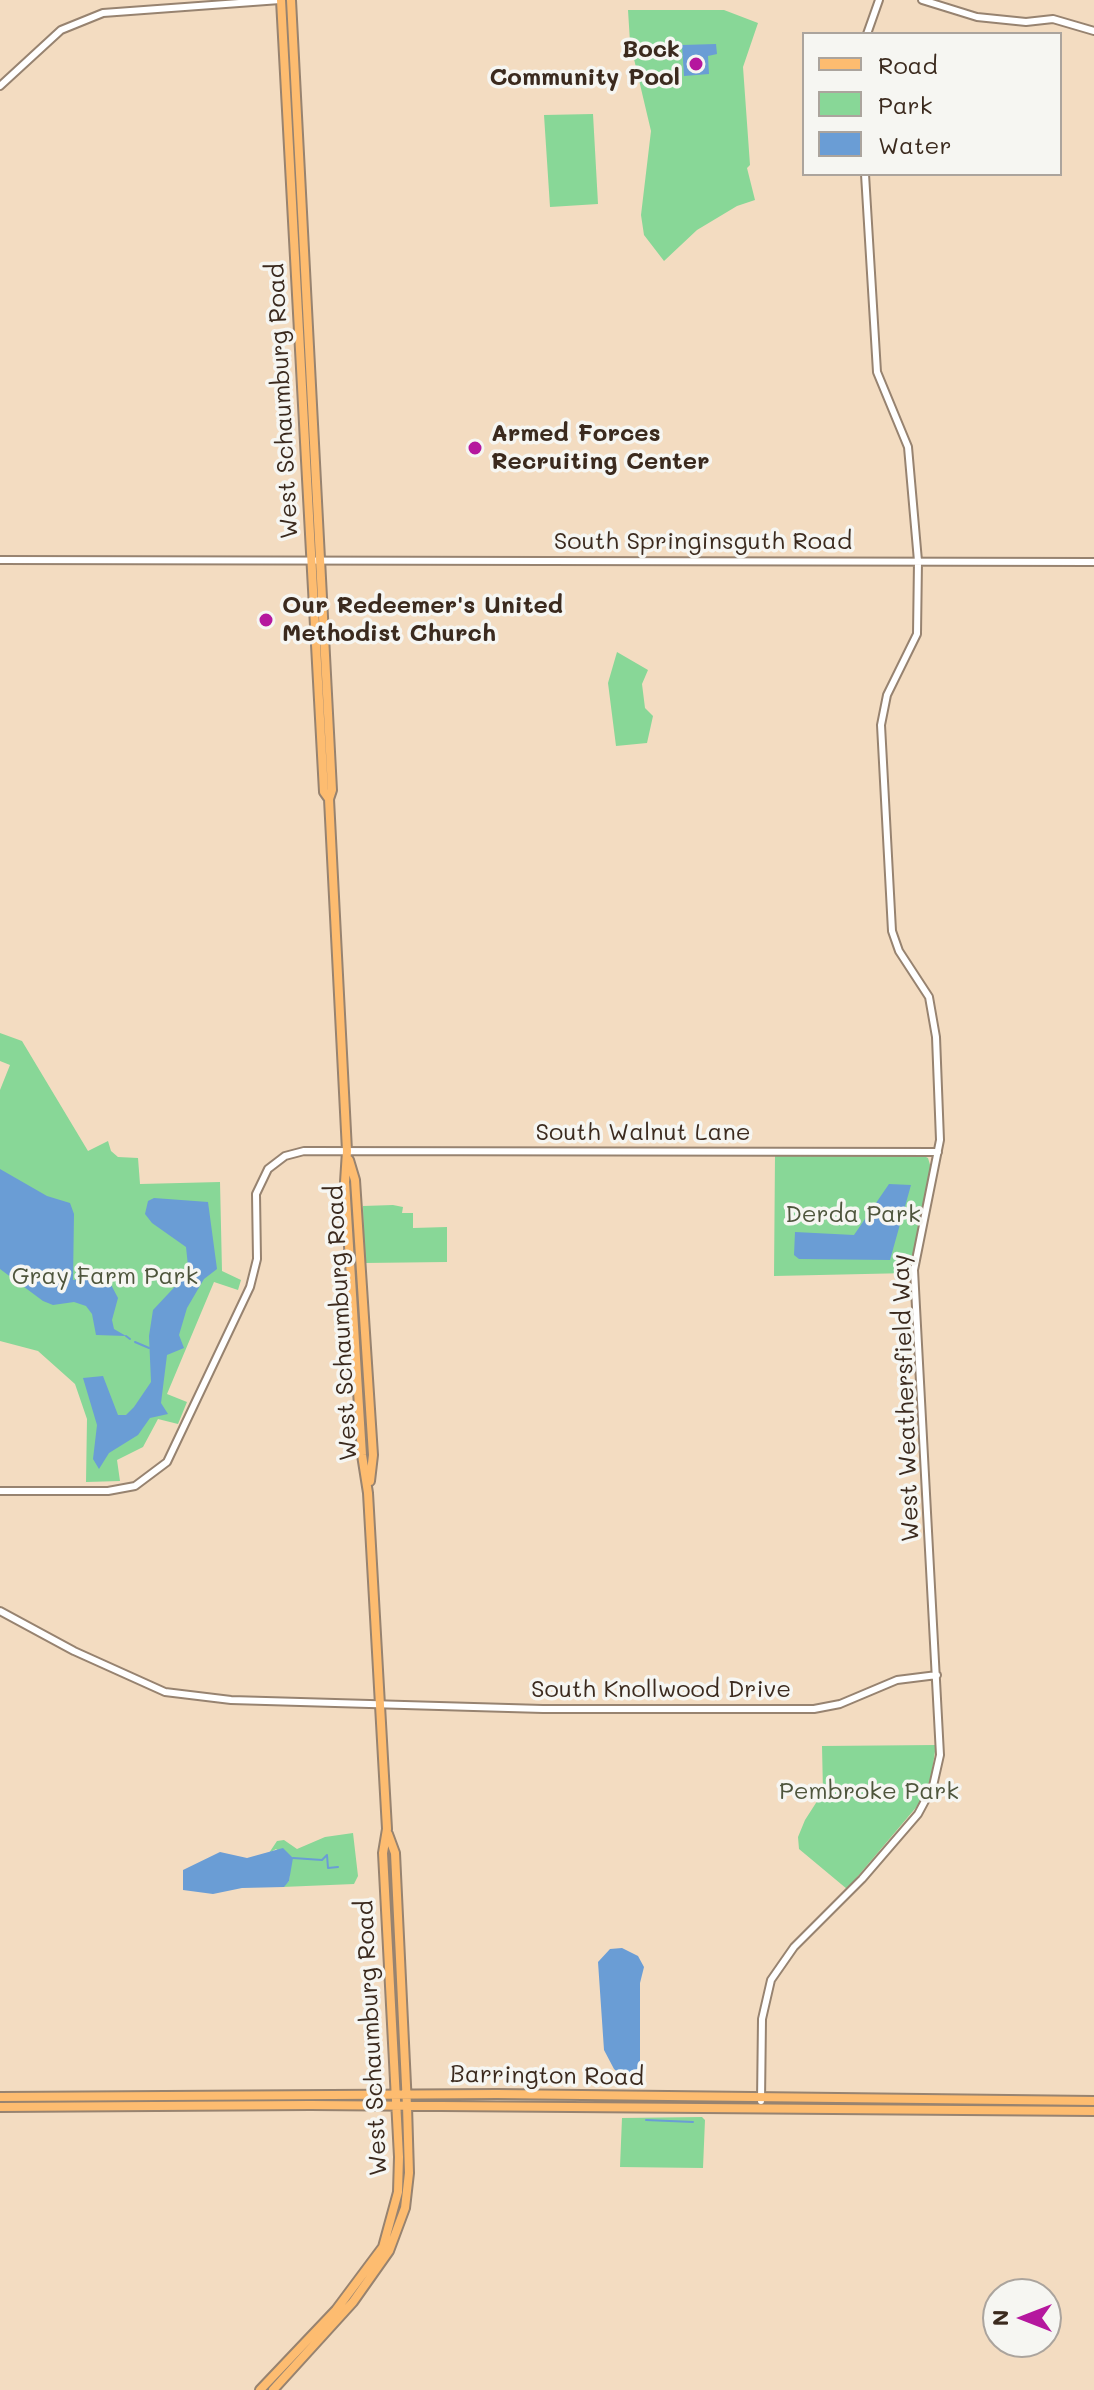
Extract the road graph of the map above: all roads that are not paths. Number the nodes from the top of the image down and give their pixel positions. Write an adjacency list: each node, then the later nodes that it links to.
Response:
1 (280, 0): 7 (street); 9 (main road, West Schaumburg Road)
2 (291, 0): 9 (main road, West Schaumburg Road)
3 (879, 0): 6 (street)
4 (922, 0): 5 (street)
5 (1094, 31)
6 (868, 32)
7 (0, 86)
8 (865, 176): 11 (street, West Weathersfield Way)
9 (316, 558): 10 (street, South Springinsguth Road); 11 (street, South Springinsguth Road); 13 (main road, West Schaumburg Road)
10 (0, 560)
11 (918, 561): 12 (street, South Springinsguth Road); 14 (street, West Weathersfield Way)
12 (1094, 562)
13 (347, 1151): 14 (street, South Walnut Lane); 15 (street, South Walnut Lane); 18 (main road, West Schaumburg Road)
14 (938, 1152): 17 (street, West Weathersfield Way)
15 (0, 1491)
16 (0, 1611): 18 (street, South Knollwood Drive)
17 (937, 1675): 18 (street, South Knollwood Drive); 26 (street, West Weathersfield Way)
18 (380, 1704): 19 (main road, West Schaumburg Road)
19 (387, 1829): 20 (main road, West Schaumburg Road); 21 (main road, West Schaumburg Road)
20 (388, 1968): 21 (main road); 22 (main road, West Schaumburg Road)
21 (400, 1970): 23 (main road, West Schaumburg Road)
22 (396, 2094): 23 (main road, Barrington Road); 24 (main road, Barrington Road); 27 (main road, West Schaumburg Road)
23 (406, 2094): 26 (main road, Barrington Road); 28 (main road, West Schaumburg Road)
24 (0, 2097)
25 (1094, 2101): 26 (main road, Barrington Road)
26 (761, 2104): 28 (main road, Barrington Road); 30 (main road, Barrington Road)
27 (396, 2106): 28 (main road, Barrington Road); 29 (main road, Barrington Road); 31 (main road, West Schaumburg Road)
28 (407, 2106): 32 (main road, West Schaumburg Road)
29 (0, 2107)
30 (1094, 2111)
31 (260, 2390)
32 (273, 2390)

